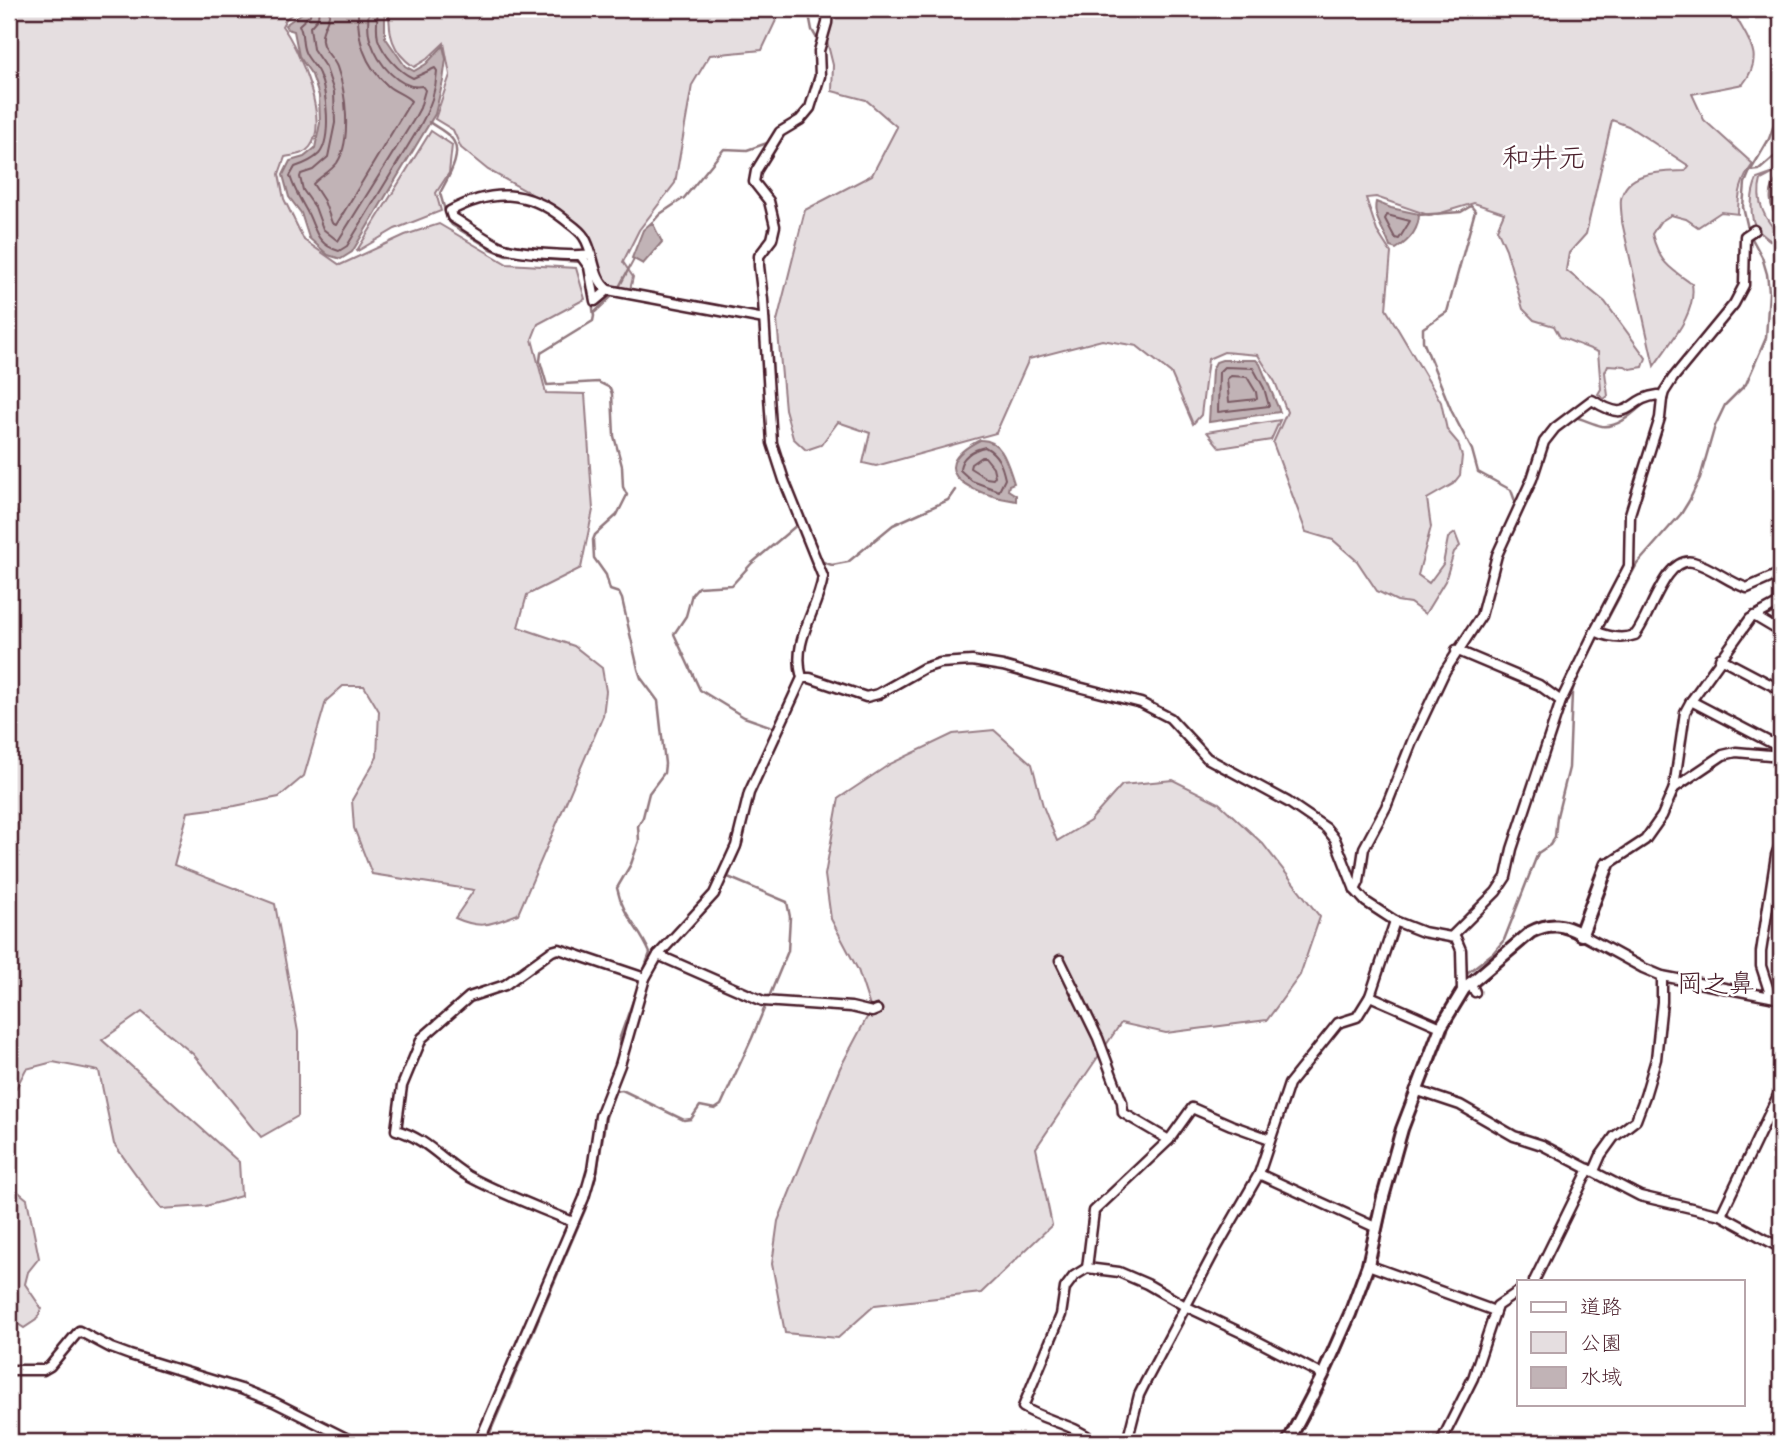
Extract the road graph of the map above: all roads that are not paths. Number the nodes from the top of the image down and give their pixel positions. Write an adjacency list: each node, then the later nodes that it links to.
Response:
1 (828, 9): 6 (street)
2 (1750, 233): 7 (street)
3 (591, 254): 4 (street); 4 (street); 5 (street)
4 (581, 256): 5 (street)
5 (608, 290): 6 (street)
6 (764, 319): 15 (street)
7 (1662, 399): 12 (street); 13 (street)
8 (1781, 573): 12 (street)
9 (1781, 602): 10 (street)
10 (1754, 616): 11 (street); 14 (street)
11 (1781, 632)
12 (1599, 633): 17 (street)
13 (1456, 650): 17 (street); 24 (street)
14 (1720, 659): 16 (street); 18 (street)
15 (802, 678): 24 (street); 28 (street)
16 (1781, 691)
17 (1560, 701): 27 (street)
18 (1691, 701): 19 (street); 21 (street)
19 (1781, 748)
20 (1781, 756): 21 (street)
21 (1674, 788): 23 (street)
22 (1781, 842): 34 (street)
23 (1607, 865): 26 (main road)
24 (1355, 890): 25 (street)
25 (1395, 921): 27 (street); 33 (street)
26 (1581, 934): 30 (street); 32 (street)
27 (1452, 935): 32 (street)
28 (658, 955): 31 (street); 36 (street)
29 (1060, 960): 41 (street)
30 (1662, 976): 34 (street); 42 (street)
31 (642, 977): 45 (street); 45 (street)
32 (1468, 988): 37 (street)
33 (1370, 996): 37 (street); 40 (street)
34 (1771, 997): 35 (street)
35 (1781, 999)
36 (877, 1010)
37 (1441, 1027): 39 (street)
38 (1781, 1089): 44 (street)
39 (1420, 1092): 42 (street); 46 (street)
40 (1270, 1139): 41 (street); 43 (street)
41 (1169, 1140): 49 (street)
42 (1591, 1170): 44 (street); 50 (street)
43 (1259, 1174): 46 (street); 52 (street)
44 (1721, 1214): 47 (street)
45 (573, 1222): 57 (street)
46 (1377, 1228): 48 (street)
47 (1781, 1248)
48 (1372, 1267): 53 (street); 55 (street)
49 (1087, 1268): 52 (street); 58 (street)
50 (1535, 1280)
51 (1517, 1292): 53 (street)
52 (1185, 1306): 55 (street); 59 (street)
53 (1495, 1311): 61 (street)
54 (9, 1370): 56 (street)
55 (1323, 1375): 60 (street)
56 (354, 1442)
57 (479, 1442)
58 (1095, 1442)
59 (1127, 1442)
60 (1287, 1442)
61 (1441, 1442)

